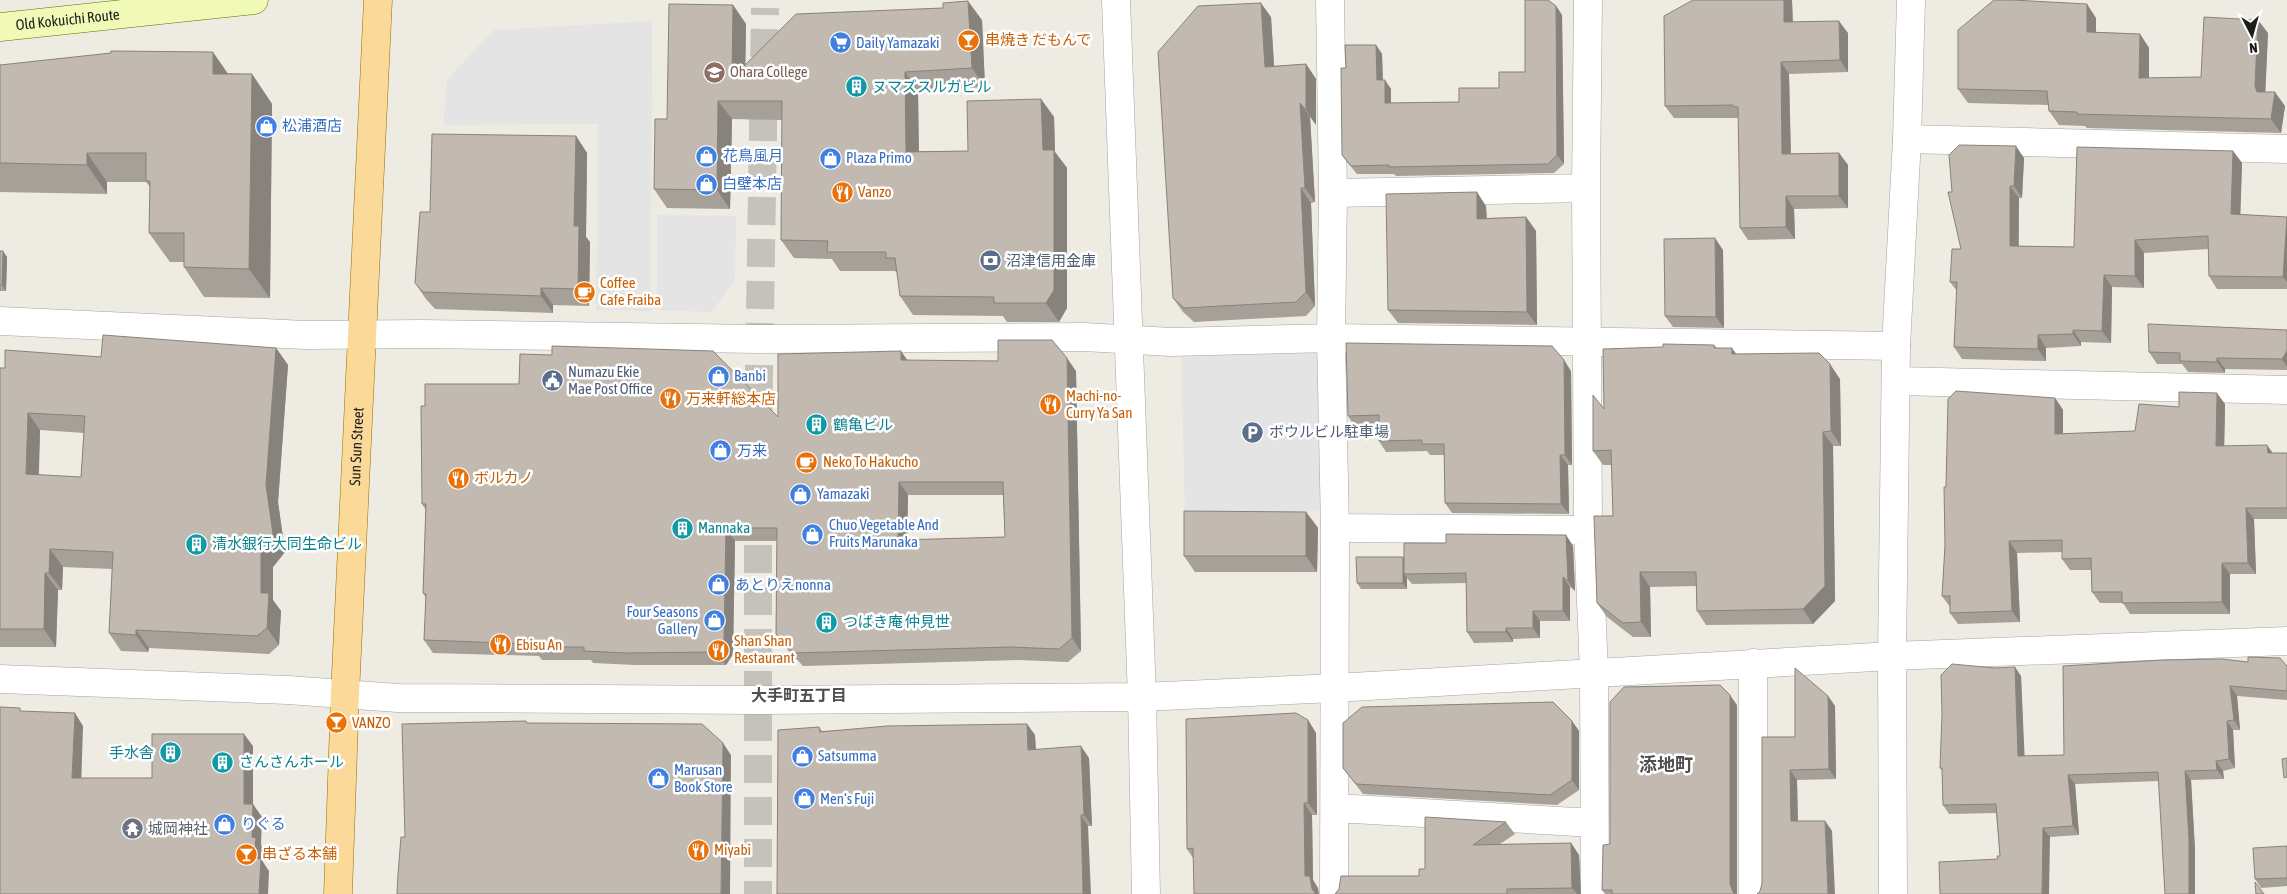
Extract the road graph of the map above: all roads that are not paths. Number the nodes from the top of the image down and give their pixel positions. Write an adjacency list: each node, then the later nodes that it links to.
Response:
1 (254, 0): 7 (main road, Old Kokuichi Route)
2 (378, 0): 13 (main road, Sun Sun Street)
3 (1116, 0): 15 (street)
4 (1330, 0): 11 (street)
5 (1588, 0): 10 (street)
6 (1911, 0): 8 (street)
7 (0, 27)
8 (1907, 138): 9 (street); 17 (street)
9 (2287, 150)
10 (1586, 188): 11 (street); 16 (street)
11 (1333, 193): 14 (street)
12 (0, 321): 13 (street)
13 (364, 334): 15 (street); 28 (main road, Sun Sun Street)
14 (1332, 338): 15 (street); 16 (street); 20 (street)
15 (1128, 340): 29 (street)
16 (1589, 343): 17 (street); 21 (street)
17 (1896, 346): 18 (street)
18 (1897, 381): 19 (street); 23 (street)
19 (2287, 390)
20 (1335, 528): 21 (street); 27 (street)
21 (1588, 530): 25 (street)
22 (2287, 641): 23 (street)
23 (1892, 656): 24 (street); 37 (street)
24 (1753, 663): 25 (street); 36 (street)
25 (1594, 672): 27 (street); 31 (street)
26 (0, 679): 28 (street)
27 (1334, 688): 29 (street); 30 (street)
28 (345, 694): 29 (street); 32 (main road, Sun Sun Street)
29 (1142, 697): 33 (street)
30 (1336, 808): 31 (street); 34 (street)
31 (1594, 823): 35 (street)
32 (338, 894)
33 (1146, 894)
34 (1334, 894)
35 (1595, 894)
36 (1753, 894)
37 (1893, 894)

